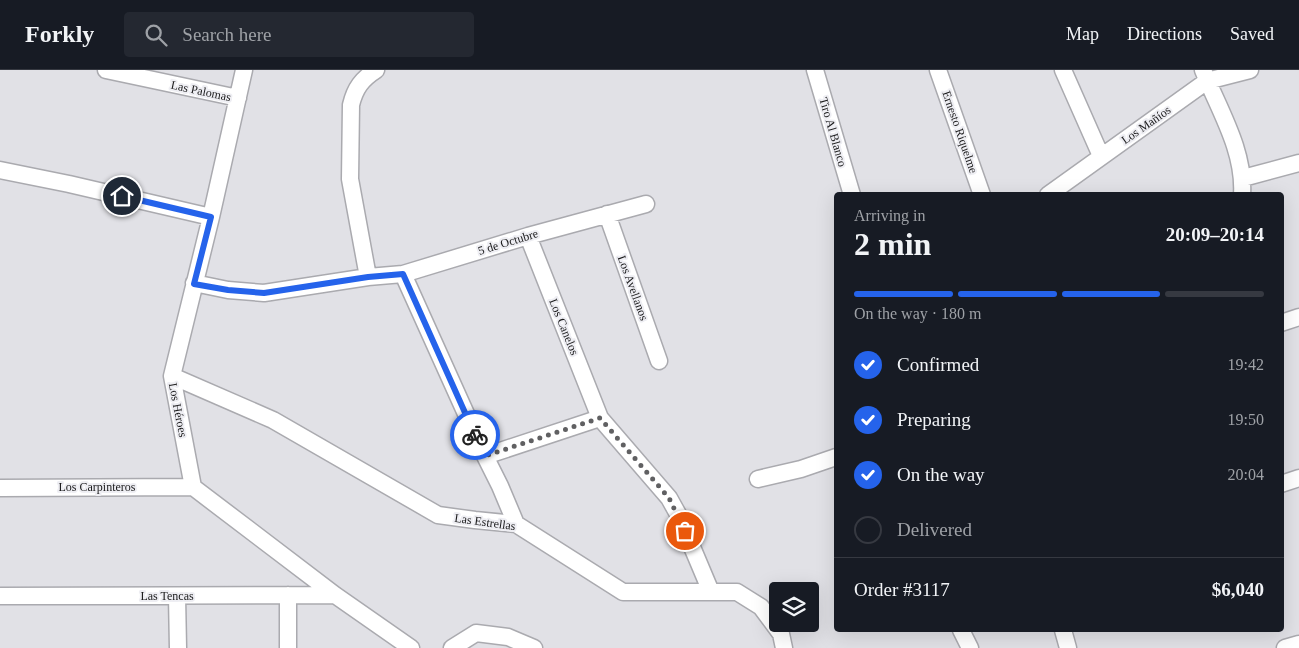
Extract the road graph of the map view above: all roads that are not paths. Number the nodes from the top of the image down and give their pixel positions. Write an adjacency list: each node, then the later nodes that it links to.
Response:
1 (106, 70): 9 (street, Las Palomas)
2 (244, 70): 9 (street, Los Héroes)
3 (815, 70): 14 (street, Tiro Al Blanco)
4 (938, 70): 15 (street, Ernesto Riquelme)
5 (1063, 70): 10 (street)
6 (1250, 70): 8 (street, Los Mañíos)
7 (365, 73): 23 (street)
8 (1205, 76): 10 (street, Los Mañíos); 13 (street)
9 (238, 98): 20 (street, Los Héroes)
10 (1101, 156): 16 (street, Los Mañíos)
11 (1299, 162): 13 (street)
12 (0, 170): 20 (street)
13 (1243, 178): 17 (street)
14 (851, 192)
15 (981, 192)
16 (1052, 192)
17 (1242, 192)
18 (646, 204): 19 (street, 5 de Octubre)
19 (607, 214): 21 (street, 5 de Octubre); 27 (street, Los Avellanos)
20 (211, 217): 24 (street, Los Héroes)
21 (528, 236): 22 (street, 5 de Octubre); 29 (street, Los Canelos)
22 (403, 274): 23 (street, 5 de Octubre); 30 (street)
23 (368, 277): 24 (street, 5 de Octubre)
24 (194, 284): 28 (street, Los Héroes)
25 (1299, 317): 26 (street)
26 (1284, 322)
27 (659, 362)
28 (172, 376): 35 (street, Los Héroes); 37 (street, Las Estrellas)
29 (600, 418): 30 (street); 38 (street, Los Canelos)
30 (485, 456): 37 (street)
31 (834, 457): 33 (street)
32 (1299, 478): 34 (street)
33 (758, 479)
34 (1284, 483)
35 (193, 487): 36 (street, Los Carpinteros); 39 (street)
36 (0, 488)
37 (516, 524): 38 (street, Las Estrellas)
38 (710, 592): 53 (street, Las Estrellas)
39 (334, 595): 42 (street, Las Tencas); 43 (street)
40 (0, 596): 41 (street, Las Tencas)
41 (177, 596): 42 (street, Las Tencas); 47 (street)
42 (288, 596): 48 (street)
43 (388, 631): 49 (street); 50 (street)
44 (961, 632): 54 (street)
45 (1064, 632): 55 (street)
46 (1299, 644): 56 (street)
47 (178, 648)
48 (288, 648)
49 (388, 648)
50 (411, 648)
51 (452, 648): 52 (street)
52 (534, 648)
53 (784, 648)
54 (970, 648)
55 (1068, 648)
56 (1285, 648)

